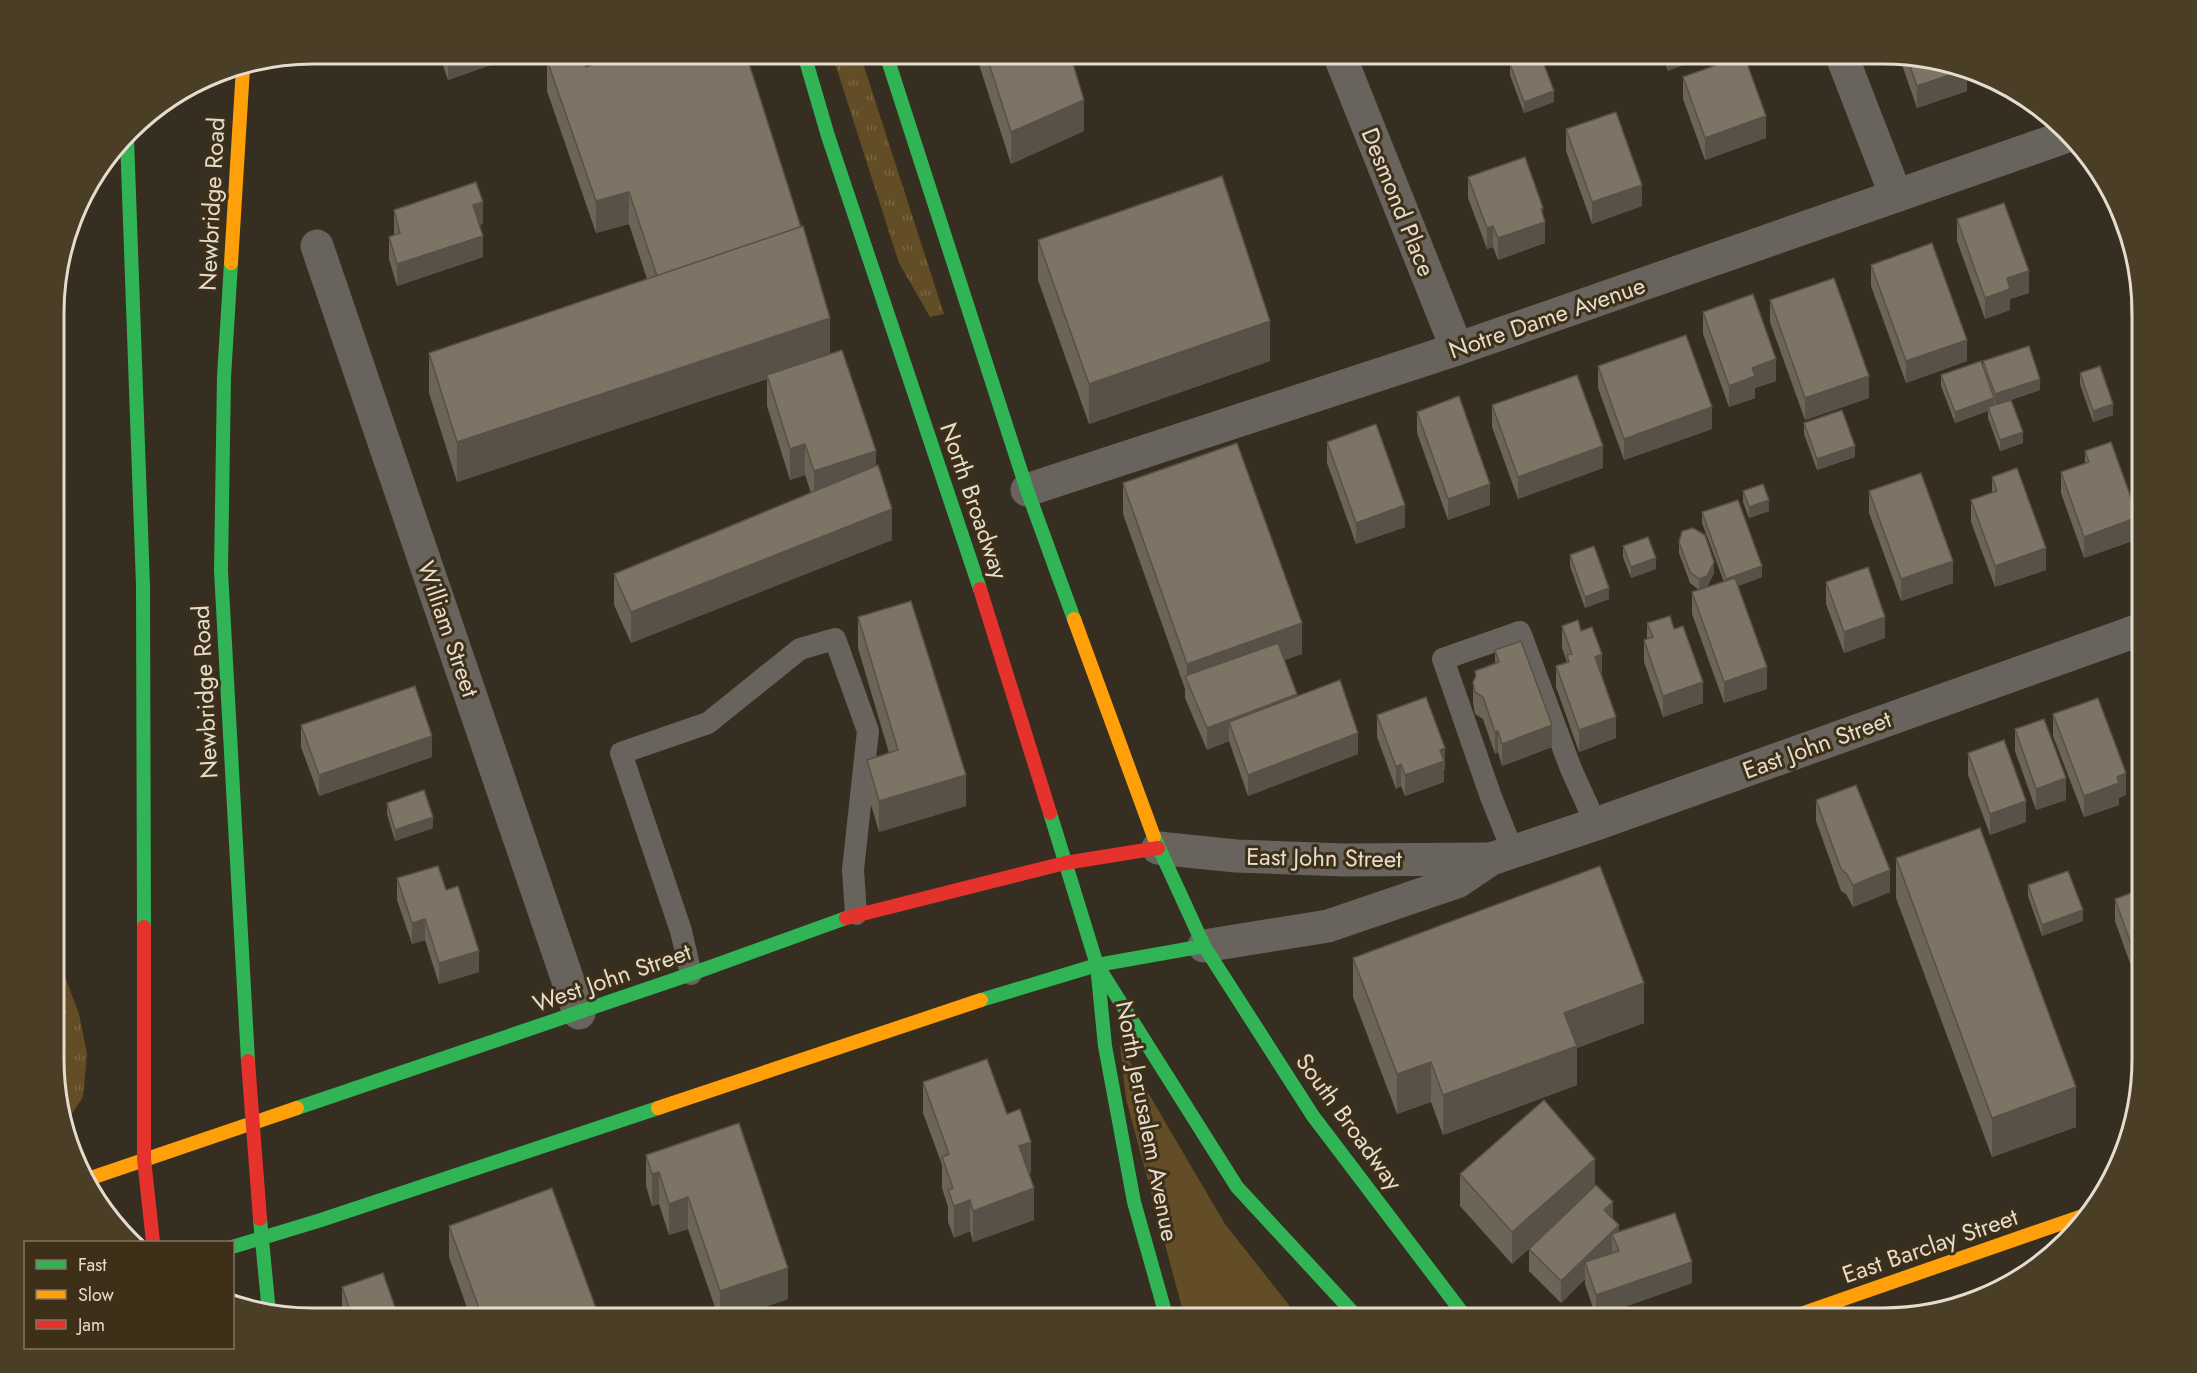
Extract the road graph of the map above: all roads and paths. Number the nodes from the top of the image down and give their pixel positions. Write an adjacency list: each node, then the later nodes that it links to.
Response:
1 (807, 64): 16 (main road, North Broadway)
2 (889, 64): 11 (main road)
3 (1343, 64): 10 (street, Desmond Place)
4 (1845, 64): 8 (street)
5 (243, 75): 22 (main road, Newbridge Road)
6 (2061, 138): 8 (street, Notre Dame Avenue)
7 (127, 148): 23 (main road)
8 (1896, 196): 10 (street, Notre Dame Avenue)
9 (317, 246): 21 (street, William Street)
10 (1457, 349): 11 (street, Notre Dame Avenue)
11 (1027, 490): 14 (main road)
12 (2133, 632): 13 (street, East John Street)
13 (1596, 824): 15 (street, East John Street); 15 (lane)
14 (1158, 848): 15 (street, East John Street); 16 (main road, West John Street); 18 (main road)
15 (1502, 856): 18 (street, East John Street)
16 (1065, 863): 17 (main road, West John Street); 19 (main road, North Broadway)
17 (856, 914): 20 (main road, West John Street); 20 (lane)
18 (1204, 946): 19 (main road); 32 (main road, South Broadway)
19 (1097, 965): 26 (main road); 30 (main road, North Jerusalem Avenue); 31 (main road)
20 (692, 974): 21 (main road, West John Street)
21 (579, 1013): 22 (main road, West John Street)
22 (251, 1122): 23 (main road, West John Street); 26 (main road, Newbridge Road)
23 (144, 1159): 24 (main road, West John Street); 27 (main road)
24 (94, 1177)
25 (2075, 1218): 33 (main road, East Barclay Street)
26 (261, 1239): 28 (main road); 29 (main road, Newbridge Road)
27 (153, 1241)
28 (234, 1246)
29 (268, 1304)
30 (1164, 1308)
31 (1349, 1308)
32 (1459, 1308)
33 (1815, 1308)

